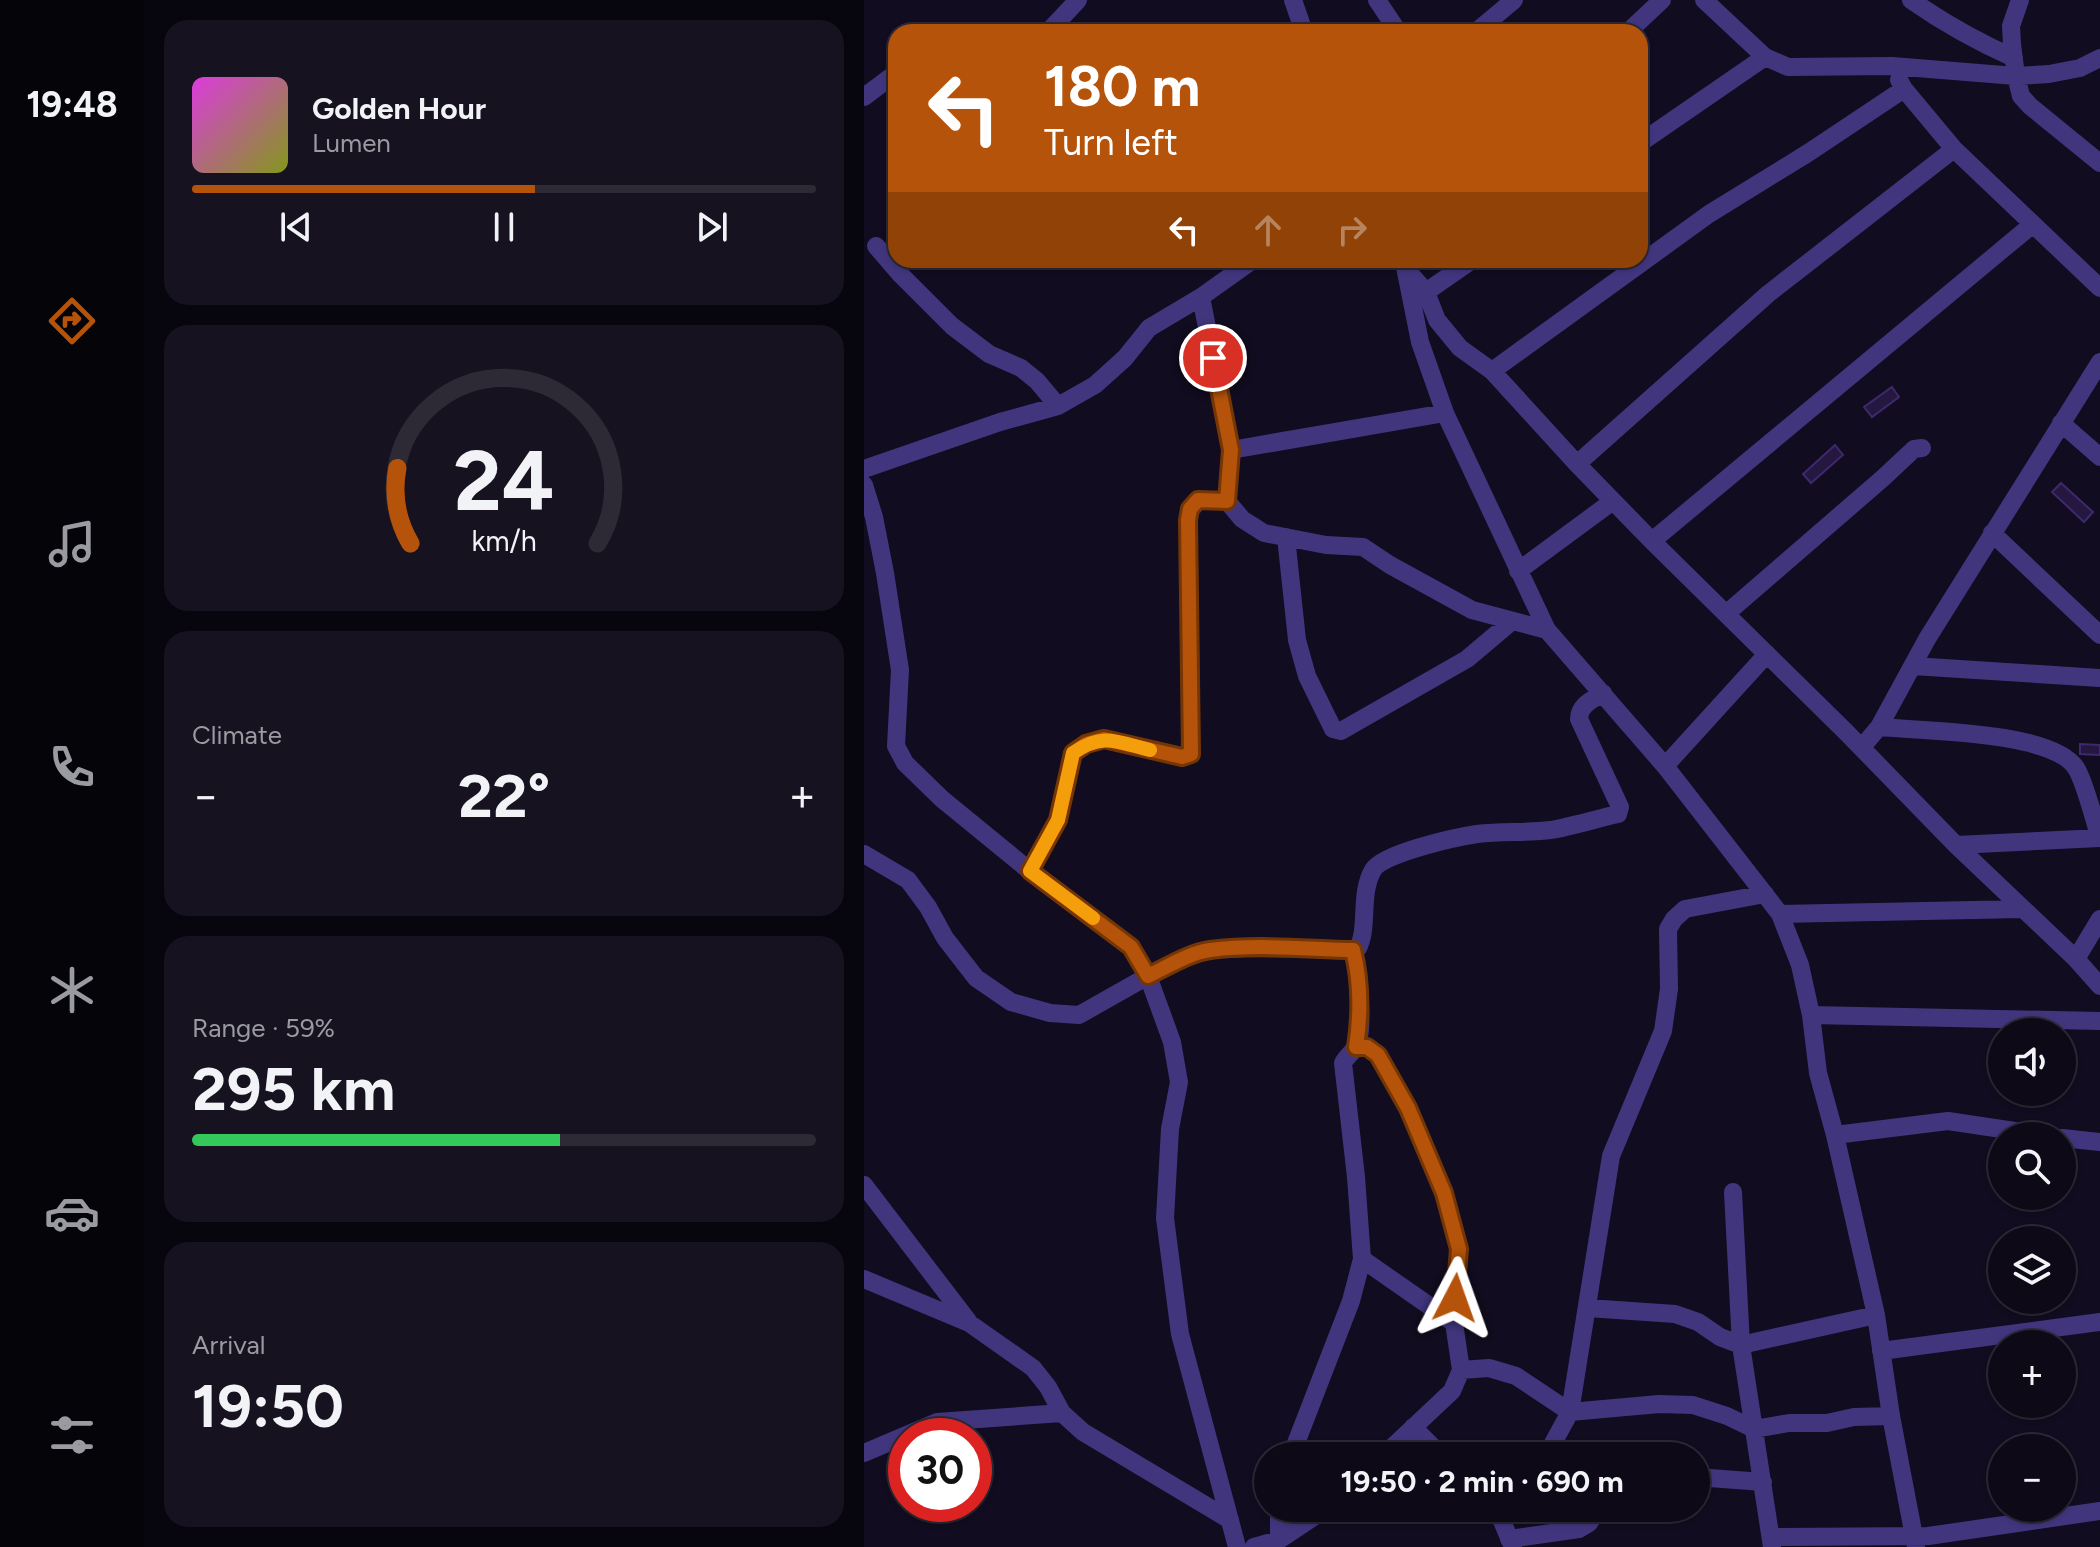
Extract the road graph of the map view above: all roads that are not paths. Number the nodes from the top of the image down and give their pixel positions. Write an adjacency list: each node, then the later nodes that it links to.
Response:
1 (1078, 0): 9 (street)
2 (1293, 0): 10 (street)
3 (1377, 0): 11 (street)
4 (1514, 0): 12 (street)
5 (1662, 0): 13 (street)
6 (1704, 0): 14 (street)
7 (1911, 0): 17 (street)
8 (2020, 0): 17 (street)
9 (1056, 24)
10 (1301, 24)
11 (1393, 24)
12 (1486, 24)
13 (1636, 24)
14 (1765, 57): 16 (street); 21 (street)
15 (2100, 58): 17 (street)
16 (1892, 66): 17 (street); 19 (street)
17 (2015, 67): 23 (street)
18 (888, 79): 20 (street)
19 (1904, 89): 22 (street); 26 (street)
20 (864, 97)
21 (1648, 137)
22 (1954, 149): 24 (street); 45 (street)
23 (2100, 163)
24 (2033, 224): 34 (street); 52 (street)
25 (870, 247): 27 (street)
26 (1648, 258)
27 (888, 263)
28 (893, 268): 39 (street)
29 (1242, 268): 36 (street)
30 (1404, 268): 40 (street)
31 (1406, 268): 35 (street)
32 (1460, 268): 35 (street)
33 (1634, 268): 38 (street)
34 (2100, 288)
35 (1426, 292): 38 (street)
36 (1201, 297): 39 (street); 43 (street)
37 (2100, 362): 41 (street)
38 (1492, 371): 45 (street)
39 (1058, 406): 46 (street)
40 (1445, 413): 43 (street); 53 (street)
41 (2061, 423): 44 (street); 50 (street)
42 (1922, 448): 54 (street)
43 (1231, 450): 48 (street)
44 (2100, 457)
45 (1577, 464): 49 (street)
46 (864, 469)
47 (864, 485): 68 (street)
48 (1227, 501): 51 (street); 68 (street)
49 (1613, 501): 52 (street); 53 (street)
50 (1992, 533): 57 (street); 59 (street)
51 (1286, 537): 55 (street); 55 (street)
52 (1652, 541): 54 (street)
53 (1518, 571): 56 (street)
54 (1727, 613): 58 (street)
55 (1512, 621): 56 (street)
56 (1547, 630): 61 (street)
57 (2100, 635)
58 (1767, 654): 63 (street); 64 (street)
59 (1913, 666): 60 (street); 62 (street)
60 (2100, 678)
61 (1603, 693): 64 (street); 73 (street)
62 (1879, 727): 63 (street); 65 (street)
63 (1862, 747): 66 (street)
64 (1665, 766): 69 (street)
65 (2100, 838): 66 (street)
66 (1956, 845): 70 (street)
67 (864, 854): 75 (street)
68 (1030, 871): 75 (street)
69 (1765, 894): 71 (street); 88 (street)
70 (2021, 909): 71 (street); 74 (street)
71 (1780, 914): 77 (street)
72 (2100, 919): 74 (street)
73 (1353, 950): 75 (street); 79 (street)
74 (2076, 959): 76 (street)
75 (1148, 976): 109 (street)
76 (2100, 986)
77 (1811, 1015): 78 (street); 81 (street)
78 (2100, 1021)
79 (1356, 1047): 86 (street); 92 (street)
80 (1988, 1127): 81 (street)
81 (1835, 1135): 89 (street)
82 (2076, 1139): 83 (street)
83 (2100, 1142)
84 (864, 1185): 91 (street)
85 (1733, 1192): 93 (street)
86 (1362, 1259): 92 (street); 101 (street)
87 (864, 1279): 91 (street)
88 (1588, 1308): 93 (street); 96 (street)
89 (1876, 1315): 93 (street); 94 (street)
90 (2100, 1322): 94 (street)
91 (969, 1323): 97 (street)
92 (1454, 1323): 95 (street)
93 (1741, 1345): 100 (street)
94 (1881, 1351): 98 (street)
95 (1461, 1370): 96 (street); 99 (street)
96 (1570, 1412): 100 (street); 104 (street)
97 (1062, 1413): 105 (street); 109 (street)
98 (1891, 1416): 100 (street); 115 (street)
99 (1413, 1427): 102 (street); 103 (street)
100 (1754, 1429): 107 (street)
101 (1296, 1442)
102 (1397, 1442)
103 (1428, 1442)
104 (1554, 1442)
105 (864, 1453)
106 (1710, 1478): 107 (street)
107 (1763, 1482): 116 (street)
108 (2100, 1511): 115 (street)
109 (1230, 1520): 118 (street)
110 (1279, 1522): 114 (street)
111 (1306, 1522): 114 (street)
112 (1503, 1522): 117 (street)
113 (1590, 1522): 117 (street)
114 (1279, 1540): 119 (street)
115 (1915, 1541): 116 (street)
116 (1772, 1542)
117 (1511, 1543)
118 (1237, 1547)
119 (1254, 1547)

